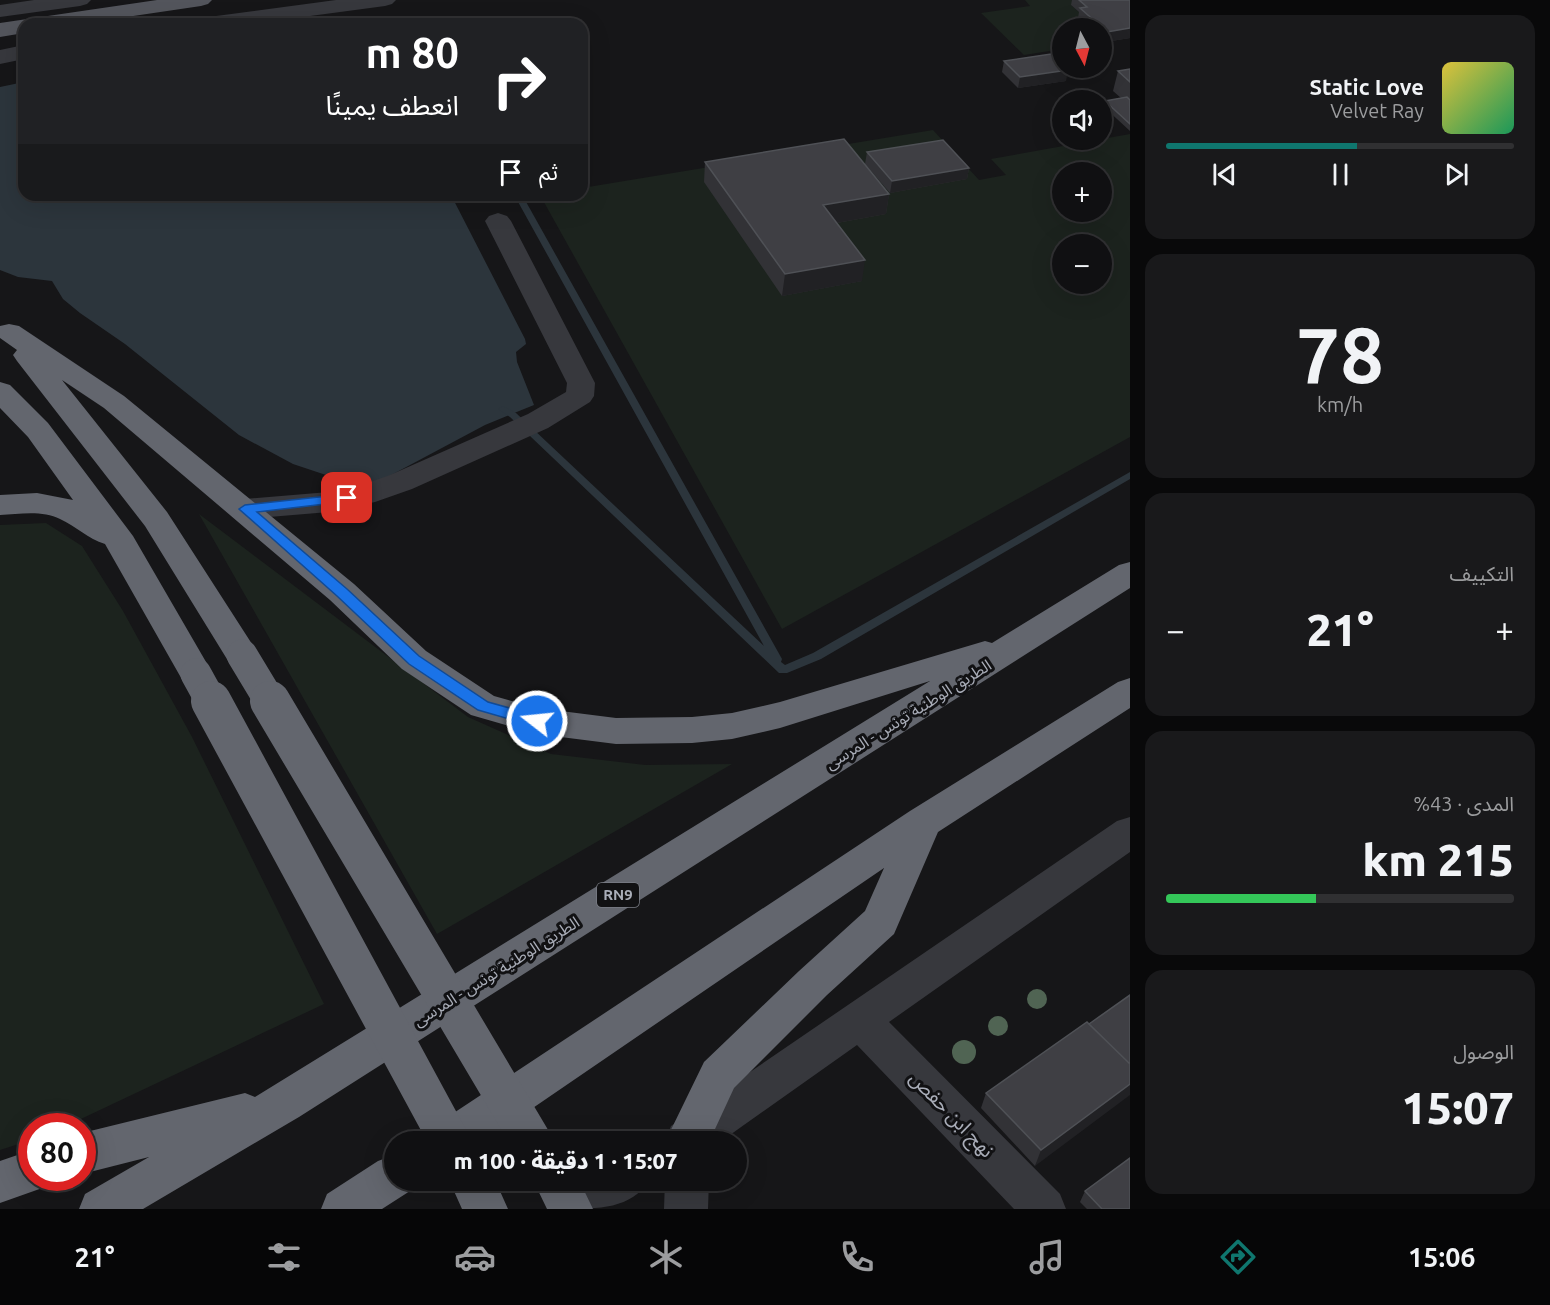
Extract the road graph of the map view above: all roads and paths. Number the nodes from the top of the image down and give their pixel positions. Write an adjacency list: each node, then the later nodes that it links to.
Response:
1 (80, 0): 4 (street)
2 (201, 0): 5 (main road)
3 (385, 0): 6 (street)
4 (0, 11)
5 (76, 18)
6 (247, 18)
7 (18, 27): 8 (main road)
8 (0, 30)
9 (18, 53): 10 (street)
10 (0, 57)
11 (498, 221): 15 (street)
12 (4, 329): 15 (highway); 26 (highway, bridge)
13 (0, 391): 16 (highway)
14 (0, 506): 16 (highway)
15 (245, 509): 18 (highway)
16 (122, 544): 24 (highway, bridge)
17 (1130, 573): 18 (highway, الطريق الوطنية تونس - المرسى / RN9)
18 (1021, 643): 23 (highway, الطريق الوطنية تونس - المرسى / RN9)
19 (1130, 691): 20 (highway)
20 (923, 822): 25 (highway); 27 (highway)
21 (1130, 832): 22 (street)
22 (859, 1019): 28 (street); 45 (street, نهج ابن حفص)
23 (284, 1103): 29 (highway); 38 (highway, الطريق الوطنية تونس - المرسى / RN9)
24 (442, 1131)
25 (464, 1131)
26 (525, 1131)
27 (695, 1131)
28 (712, 1131)
29 (96, 1150)
30 (18, 1176): 31 (highway)
31 (0, 1182)
32 (384, 1183): 39 (highway)
33 (384, 1186): 40 (highway)
34 (477, 1191): 41 (highway)
35 (561, 1191): 42 (highway)
36 (611, 1191): 43 (street)
37 (686, 1191): 44 (street)
38 (101, 1209)
39 (343, 1209)
40 (362, 1209)
41 (486, 1209)
42 (571, 1209)
43 (585, 1209)
44 (686, 1209)
45 (1044, 1209)

